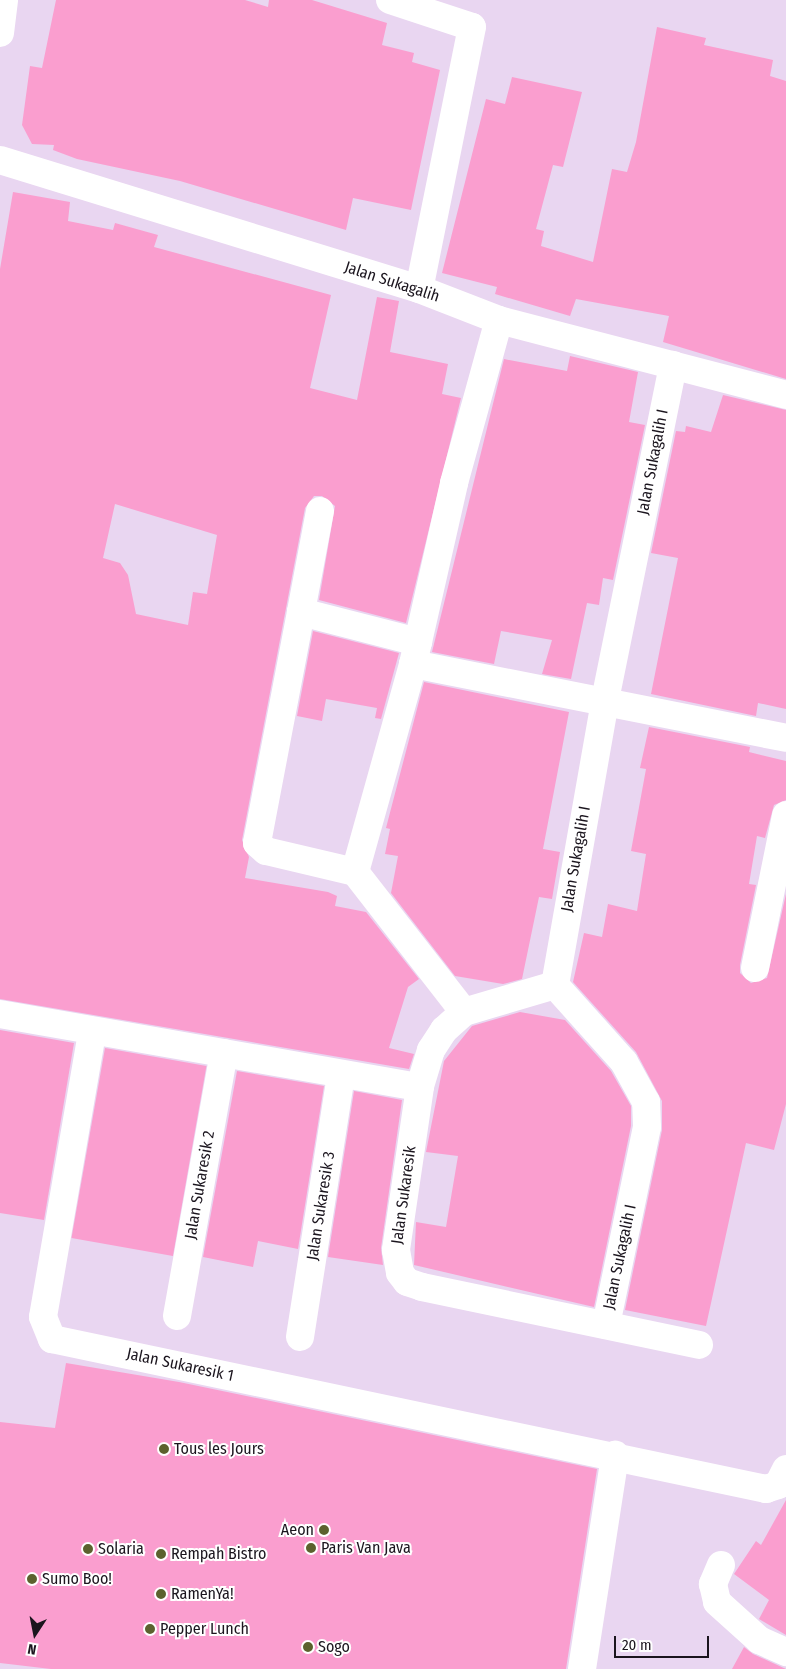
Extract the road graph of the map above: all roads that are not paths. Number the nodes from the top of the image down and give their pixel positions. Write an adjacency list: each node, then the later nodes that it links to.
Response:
1 (4, 0): 4 (street)
2 (390, 0): 3 (street)
3 (426, 6): 6 (street)
4 (0, 33)
5 (0, 160): 6 (street, Jalan Sukagalih)
6 (419, 289): 7 (street, Jalan Sukagalih)
7 (499, 320): 8 (street, Jalan Sukagalih); 12 (street)
8 (673, 365): 9 (street, Jalan Sukagalih); 13 (street, Jalan Sukagalih I)
9 (786, 395)
10 (320, 511): 11 (street)
11 (301, 612): 12 (street); 16 (street)
12 (415, 653): 13 (street); 16 (street)
13 (605, 700): 14 (street); 19 (street, Jalan Sukagalih I)
14 (786, 738)
15 (786, 815): 17 (street)
16 (355, 872): 20 (street)
17 (779, 884): 18 (street)
18 (756, 968)
19 (555, 985): 20 (street, Jalan Sukaresik); 27 (street, Jalan Sukagalih I)
20 (464, 1012): 25 (street, Jalan Sukaresik)
21 (0, 1014): 22 (street)
22 (92, 1033): 23 (street); 30 (street, Jalan Sukaresik 1)
23 (224, 1053): 24 (street); 26 (street, Jalan Sukaresik 2)
24 (341, 1076): 25 (street); 28 (street, Jalan Sukaresik 3)
25 (420, 1087): 27 (street, Jalan Sukaresik)
26 (177, 1316)
27 (606, 1325): 29 (street)
28 (300, 1337)
29 (699, 1345)
30 (615, 1455): 31 (street); 34 (street)
31 (786, 1469)
32 (721, 1565): 33 (street)
33 (786, 1652)
34 (582, 1669)

